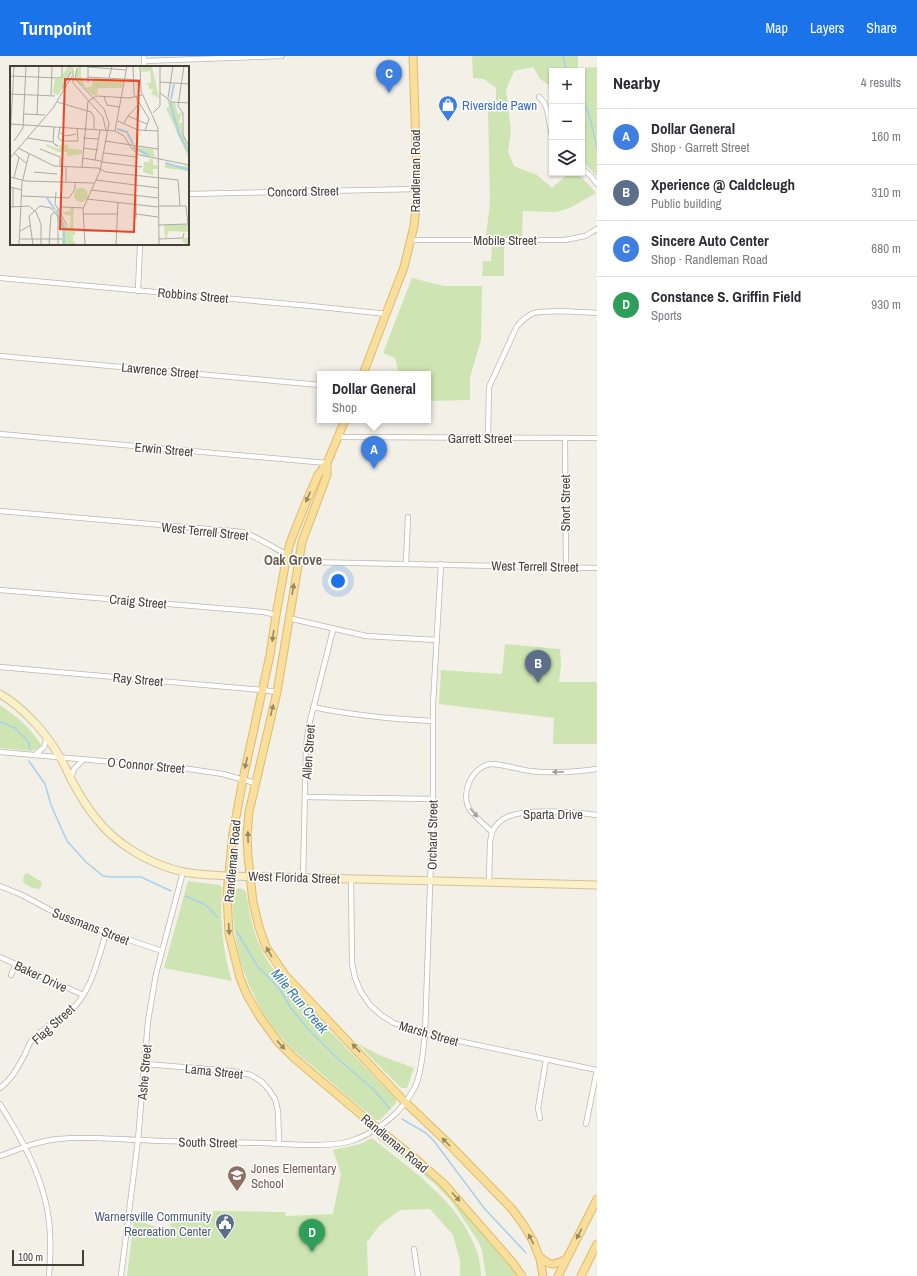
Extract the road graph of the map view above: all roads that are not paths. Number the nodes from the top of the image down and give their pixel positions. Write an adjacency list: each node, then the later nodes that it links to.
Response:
1 (282, 56): 3 (street)
2 (413, 56): 8 (main road, Randleman Road)
3 (144, 62)
4 (539, 97): 5 (street)
5 (549, 119)
6 (585, 171): 7 (street)
7 (597, 184)
8 (417, 189): 9 (street, Concord Street); 11 (main road, Randleman Road)
9 (189, 194)
10 (597, 229): 11 (street, Mobile Street)
11 (411, 240): 16 (main road, Randleman Road)
12 (140, 245): 14 (street)
13 (0, 278): 14 (street, Robbins Street)
14 (138, 291): 16 (street, Robbins Street)
15 (597, 313): 23 (street)
16 (387, 314): 18 (main road, Randleman Road)
17 (0, 356): 19 (street, Lawrence Street)
18 (364, 371)
19 (317, 385)
20 (344, 423): 22 (main road, Randleman Road)
21 (0, 434): 26 (street, Erwin Street)
22 (338, 437): 23 (street, Garrett Street); 26 (main road, Randleman Road)
23 (488, 438): 24 (street, Garrett Street)
24 (565, 438): 25 (street, Garrett Street); 33 (street, Short Street)
25 (597, 438)
26 (327, 464): 29 (main road, Randleman Road, one-way to 29); 30 (main road, Randleman Road)
27 (0, 511): 29 (street, West Terrell Street)
28 (408, 516): 31 (street)
29 (287, 555): 30 (street, West Terrell Street); 36 (main road, Randleman Road)
30 (298, 560): 31 (street, West Terrell Street); 37 (main road, Randleman Road, one-way to 30)
31 (406, 563): 32 (street, West Terrell Street)
32 (441, 564): 33 (street, West Terrell Street); 39 (street, Orchard Street)
33 (566, 567): 34 (street, West Terrell Street)
34 (597, 568)
35 (0, 590): 36 (street, Craig Street)
36 (276, 615): 41 (main road, Randleman Road, one-way to 41)
37 (288, 618): 38 (street); 42 (main road, Randleman Road)
38 (333, 630): 39 (street); 44 (street, Allen Street)
39 (437, 640): 45 (street, Orchard Street)
40 (0, 667): 41 (street, Ray Street)
41 (263, 690): 42 (street, Ray Street); 53 (main road, Randleman Road, one-way to 53)
42 (277, 692): 54 (main road, Randleman Road, one-way to 42)
43 (0, 694): 46 (main road, West Florida Street)
44 (314, 708): 45 (street); 55 (street, Allen Street)
45 (433, 721): 56 (street, Orchard Street)
46 (47, 738): 48 (street); 49 (main road, West Florida Street)
47 (0, 752): 48 (street, O Connor Street)
48 (35, 755): 49 (street, O Connor Street)
49 (60, 757): 50 (street, O Connor Street); 52 (main road, West Florida Street)
50 (84, 759): 52 (street); 53 (street, O Connor Street)
51 (597, 769): 58 (street, one-way to 58)
52 (70, 778): 59 (main road, West Florida Street)
53 (243, 779): 54 (street, O Connor Street); 60 (main road, Randleman Road)
54 (255, 782): 61 (main road, Randleman Road, one-way to 54)
55 (305, 797): 56 (street); 62 (street, Allen Street)
56 (433, 799): 64 (street, Orchard Street)
57 (597, 815): 58 (street, Sparta Drive)
58 (492, 832): 65 (street)
59 (183, 872): 60 (main road, West Florida Street); 69 (street, Ashe Street)
60 (229, 876): 61 (main road, West Florida Street); 83 (main road, Randleman Road, one-way to 83)
61 (251, 876): 62 (main road, West Florida Street); 79 (main road, Randleman Road, one-way to 61)
62 (303, 878): 63 (main road, West Florida Street)
63 (351, 879): 64 (main road, West Florida Street); 74 (street, Marsh Street)
64 (431, 880): 65 (main road, West Florida Street); 74 (street, Orchard Street)
65 (489, 882): 66 (main road, West Florida Street)
66 (597, 885)
67 (0, 886): 68 (street, Sussmans Street)
68 (106, 933): 69 (street, Sussmans Street); 73 (street, Flag Street)
69 (162, 951): 76 (street, Ashe Street)
70 (0, 957): 71 (street, Baker Drive)
71 (16, 964): 72 (street); 73 (street, Baker Drive)
72 (11, 975)
73 (83, 995): 78 (street, Flag Street)
74 (425, 1034): 75 (street, Marsh Street); 79 (street, Orchard Street)
75 (546, 1060): 77 (street, Marsh Street); 81 (street)
76 (145, 1064): 84 (street, Ashe Street); 85 (street, Lama Street)
77 (597, 1070): 82 (street)
78 (0, 1088)
79 (405, 1102): 83 (street, South Street); 91 (main road, Randleman Road, one-way to 79)
80 (0, 1104): 86 (street)
81 (540, 1118)
82 (586, 1124)
83 (377, 1128): 85 (street, South Street); 96 (main road, Randleman Road, one-way to 96)
84 (138, 1140): 85 (street, South Street); 86 (street, South Street); 94 (street, Ashe Street)
85 (279, 1144)
86 (26, 1147): 87 (street, South Street); 93 (street)
87 (0, 1156)
88 (597, 1200): 92 (main road, one-way to 92)
89 (597, 1244): 99 (main road)
90 (414, 1249): 95 (street)
91 (538, 1256): 92 (main road); 97 (main road, Randleman Road)
92 (566, 1259): 98 (main road)
93 (49, 1276)
94 (121, 1276)
95 (418, 1276)
96 (522, 1276)
97 (543, 1276)
98 (558, 1276)
99 (581, 1276)

